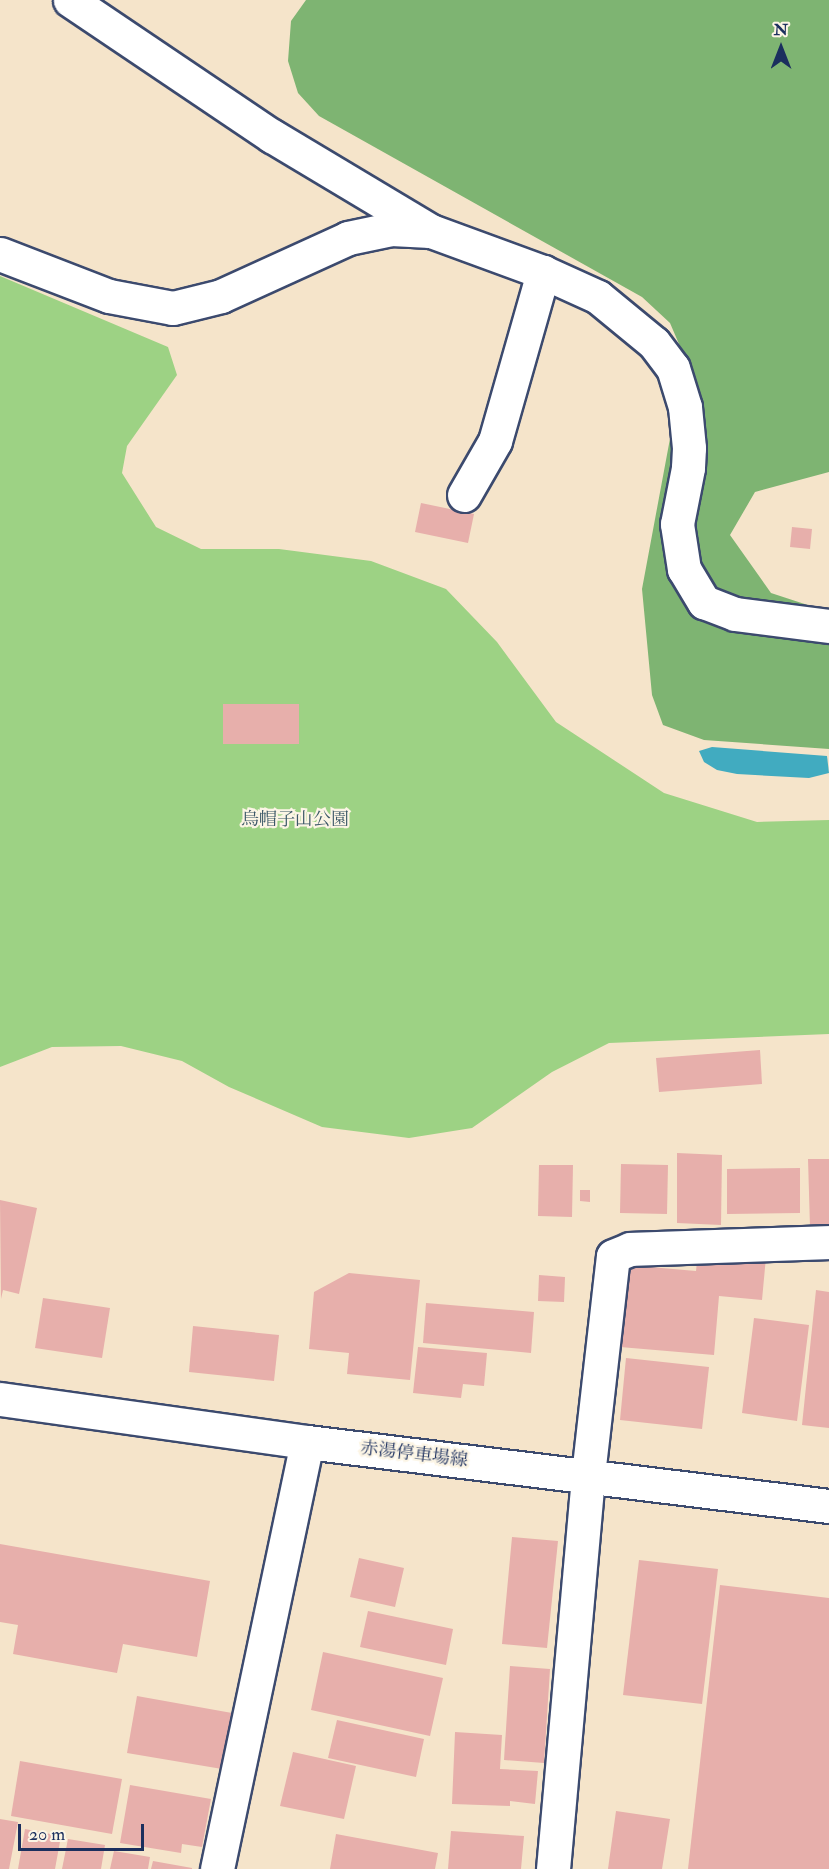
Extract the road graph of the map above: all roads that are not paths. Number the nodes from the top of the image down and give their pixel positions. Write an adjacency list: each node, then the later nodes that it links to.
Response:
1 (70, 0): 2 (street)
2 (431, 231): 3 (street); 4 (street)
3 (0, 254)
4 (543, 272): 5 (street); 6 (street)
5 (464, 495)
6 (829, 626)
7 (829, 1242): 10 (street)
8 (0, 1399): 9 (street, 赤湯停車場線)
9 (307, 1442): 10 (street, 赤湯停車場線); 12 (street)
10 (588, 1475): 11 (street, 赤湯停車場線); 13 (street)
11 (829, 1506)
12 (217, 1869)
13 (553, 1869)

